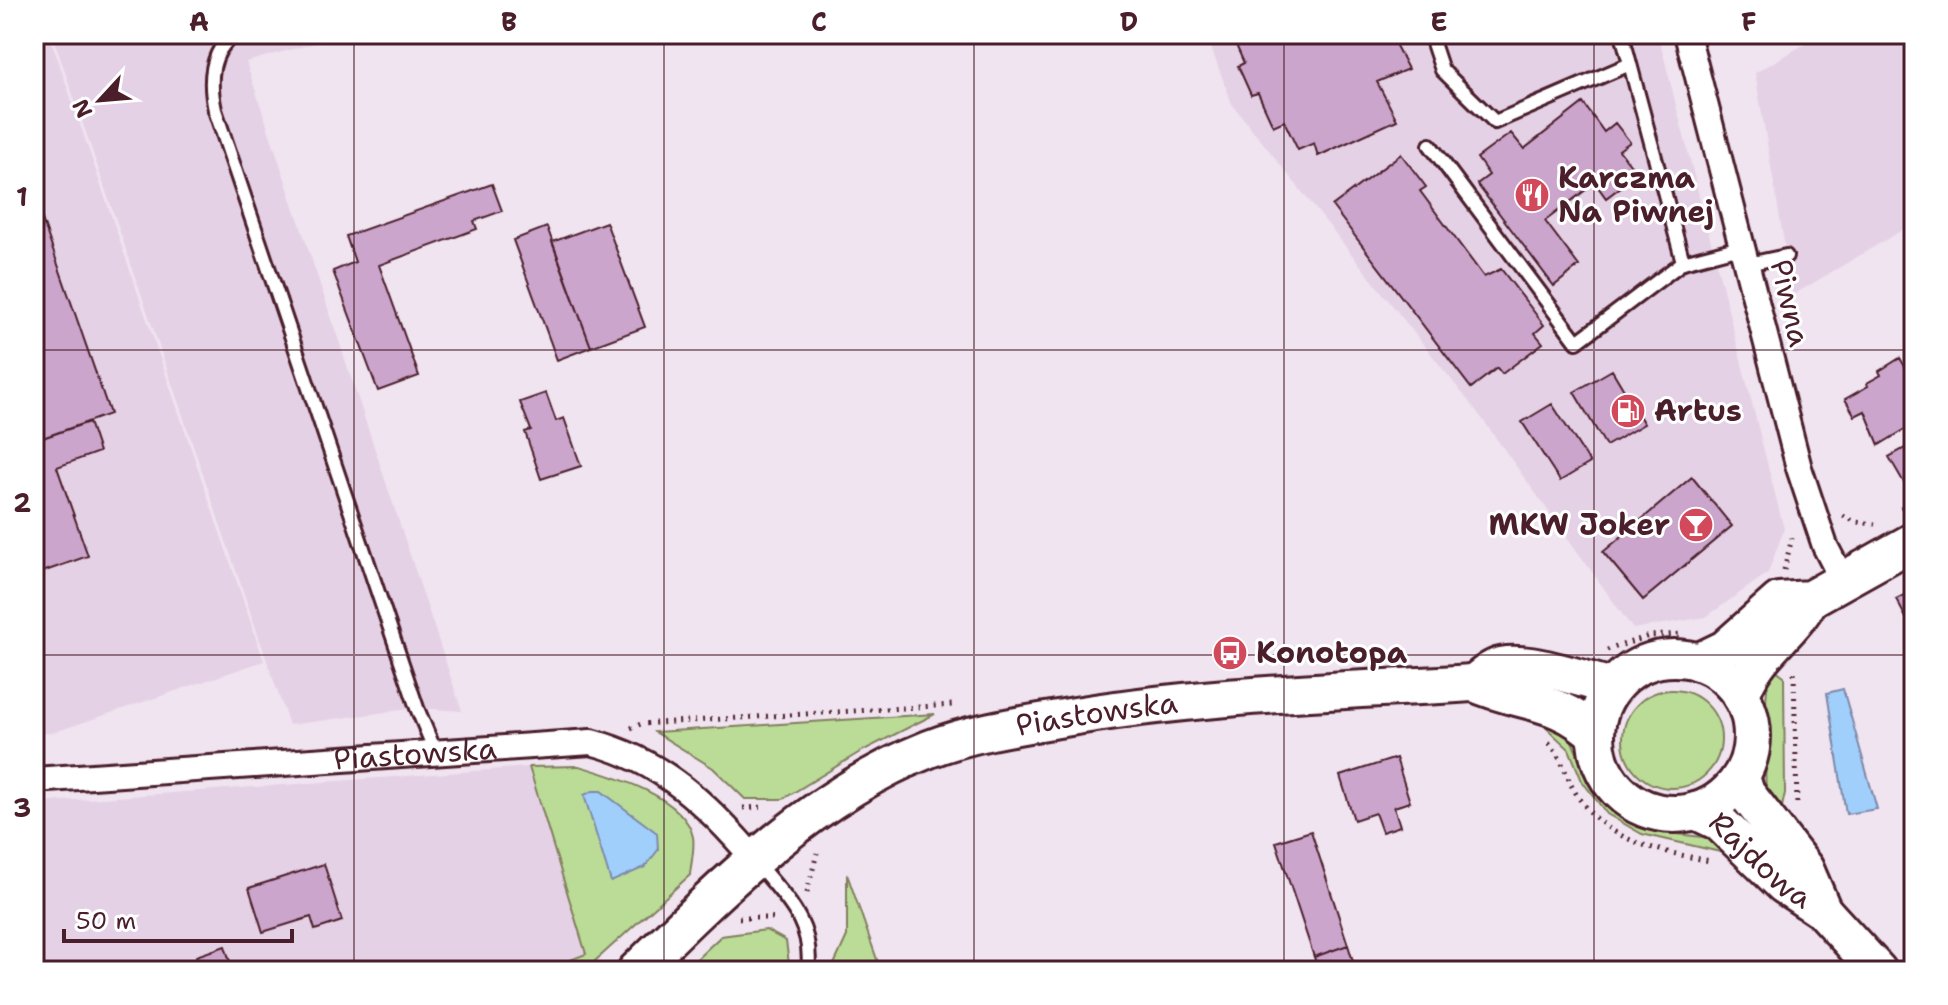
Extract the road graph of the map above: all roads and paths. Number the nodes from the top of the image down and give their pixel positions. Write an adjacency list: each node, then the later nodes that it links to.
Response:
1 (235, 34): 27 (lane)
2 (1430, 34): 5 (lane)
3 (1622, 34): 5 (lane)
4 (1687, 34): 7 (street, Piwna)
5 (1630, 64): 9 (lane)
6 (1430, 145): 9 (lane)
7 (1746, 255): 8 (lane); 9 (lane); 15 (street, Piwna)
8 (1786, 256)
9 (1683, 262)
10 (1914, 501): 11 (path)
11 (1837, 508)
12 (1792, 531): 14 (path)
13 (1914, 541): 15 (street)
14 (1776, 581)
15 (1843, 581): 16 (street)
16 (1810, 599): 17 (street); 22 (street)
17 (1698, 646): 18 (path); 21 (street); 22 (street)
18 (1602, 651)
19 (1792, 664): 32 (path)
20 (1474, 683): 21 (street, Piastowska); 25 (street, Piastowska); 35 (street, Piastowska)
21 (1613, 687): 25 (street)
22 (1741, 696): 28 (street)
23 (954, 705): 26 (path)
24 (1536, 733): 36 (path)
25 (1596, 735): 31 (street)
26 (624, 750): 27 (street, Piastowska); 33 (street, Piastowska)
27 (435, 751): 29 (street, Piastowska)
28 (1741, 777): 31 (street); 38 (street, Rajdowa)
29 (34, 780)
30 (777, 807): 33 (path)
31 (1696, 811): 38 (street, Rajdowa)
32 (1797, 813)
33 (723, 822): 35 (street, Piastowska)
34 (820, 841): 37 (path)
35 (755, 860): 37 (lane); 40 (street, Piastowska)
36 (1711, 861)
37 (790, 904): 39 (path); 41 (lane)
38 (1823, 911): 42 (street, Rajdowa)
39 (732, 918)
40 (636, 971)
41 (808, 971)
42 (1878, 971)

